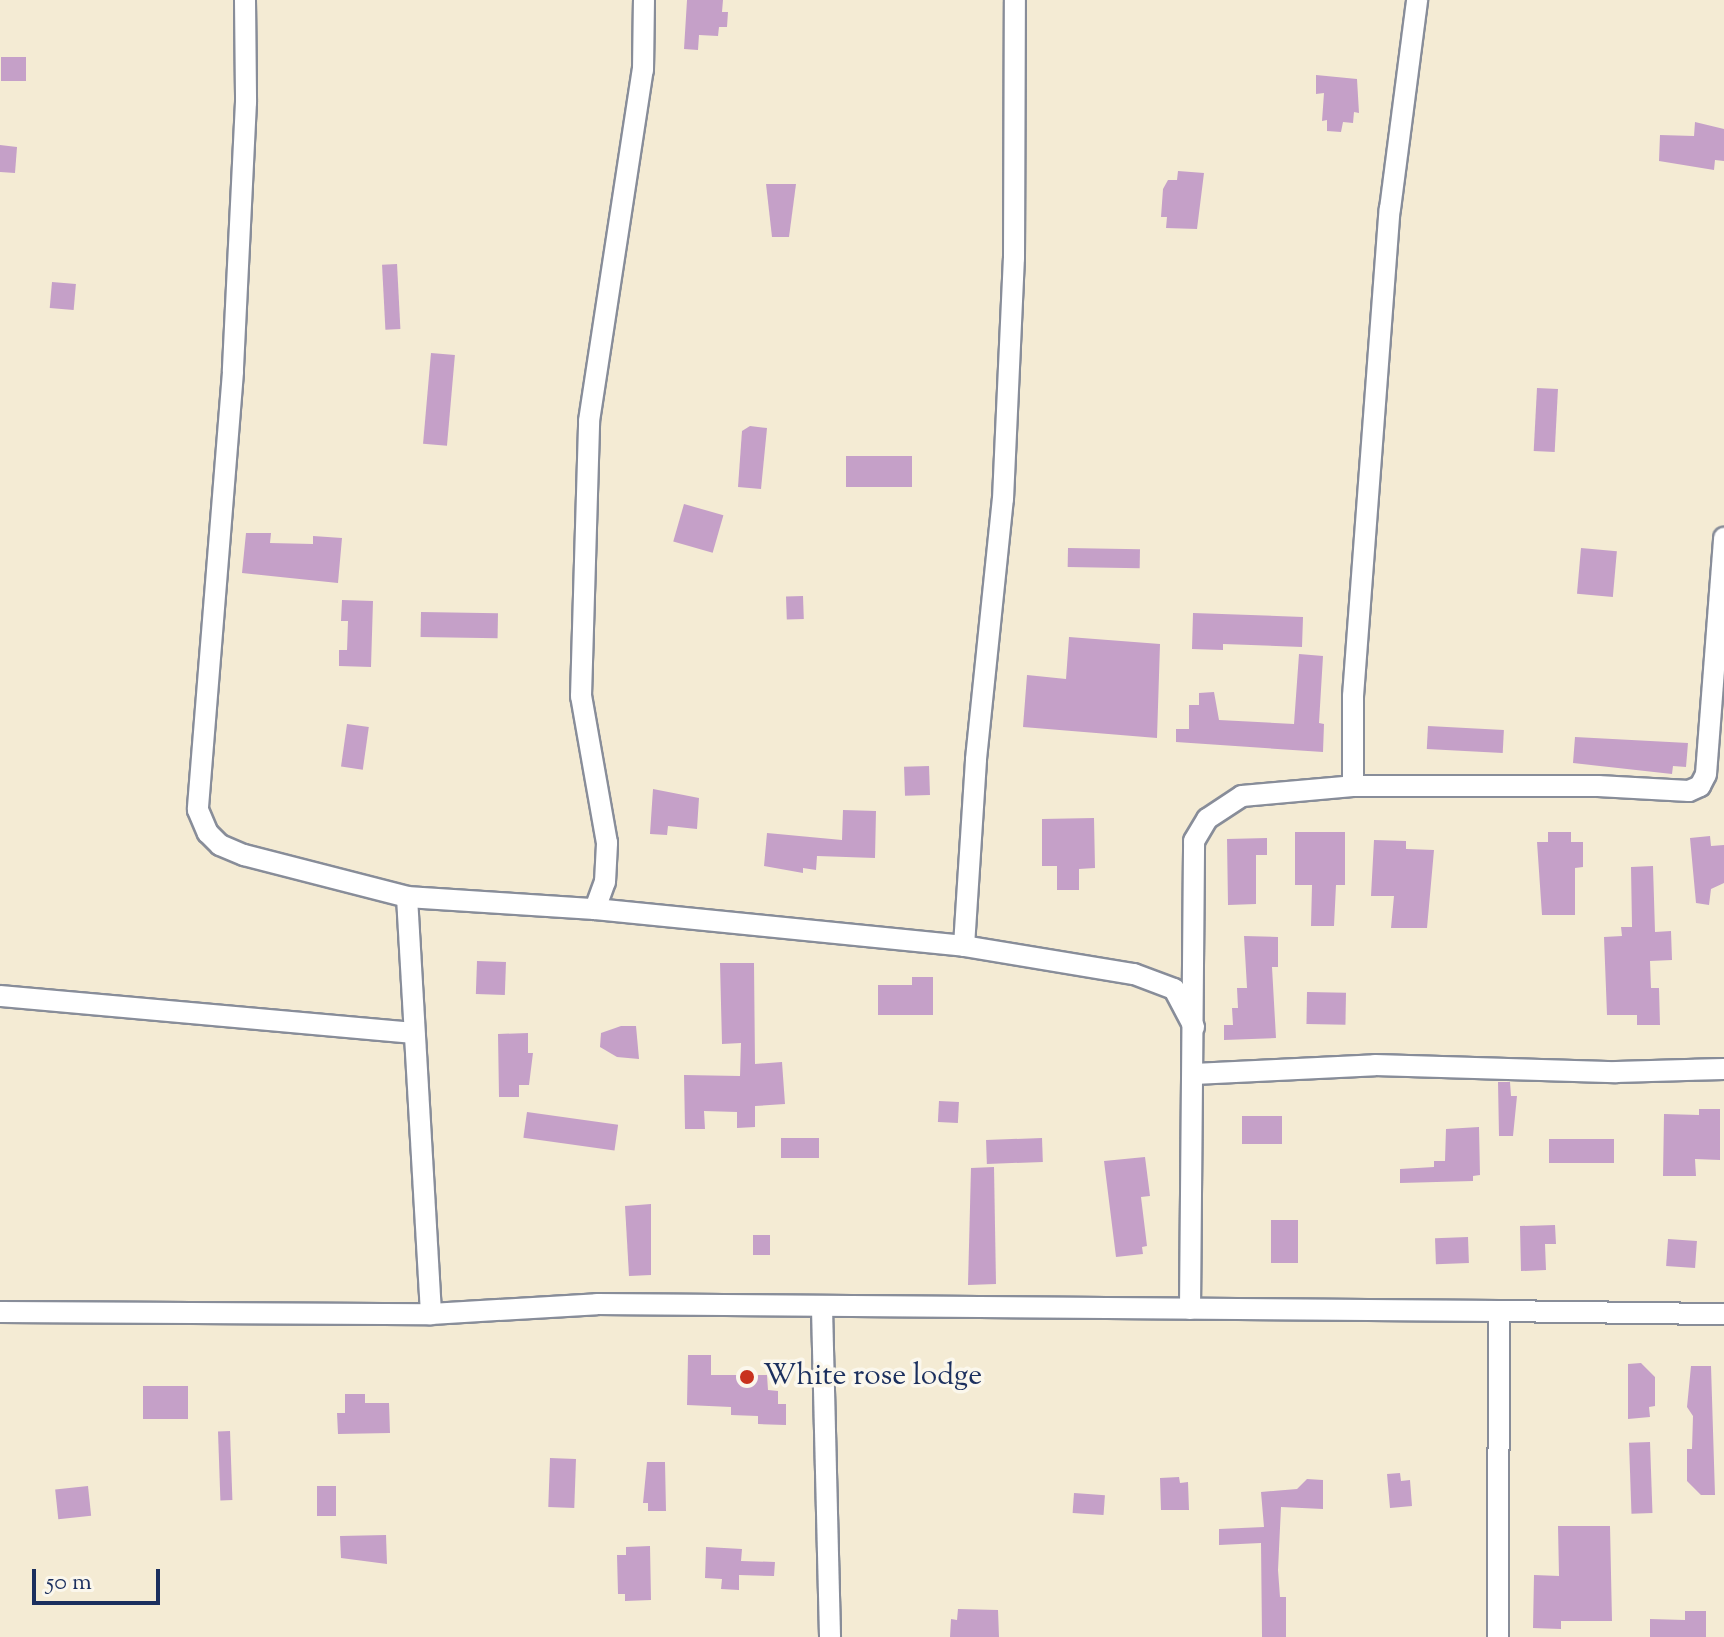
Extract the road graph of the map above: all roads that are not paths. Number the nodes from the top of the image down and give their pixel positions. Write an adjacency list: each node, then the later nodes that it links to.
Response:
1 (245, 0): 7 (street)
2 (644, 0): 8 (street)
3 (1015, 0): 9 (street)
4 (1417, 0): 6 (street)
5 (1724, 538): 6 (street)
6 (1353, 786): 11 (street)
7 (407, 897): 8 (street); 12 (street)
8 (595, 909): 9 (street)
9 (964, 946): 11 (street)
10 (0, 996): 12 (street)
11 (1194, 1027): 14 (street)
12 (412, 1033): 19 (street)
13 (1724, 1069): 14 (street)
14 (1194, 1074): 16 (street)
15 (822, 1308): 16 (street); 19 (street); 21 (street)
16 (1190, 1309): 17 (street)
17 (1499, 1311): 20 (street); 22 (street)
18 (0, 1312): 19 (street)
19 (431, 1314)
20 (1724, 1314)
21 (830, 1637)
22 (1498, 1637)

